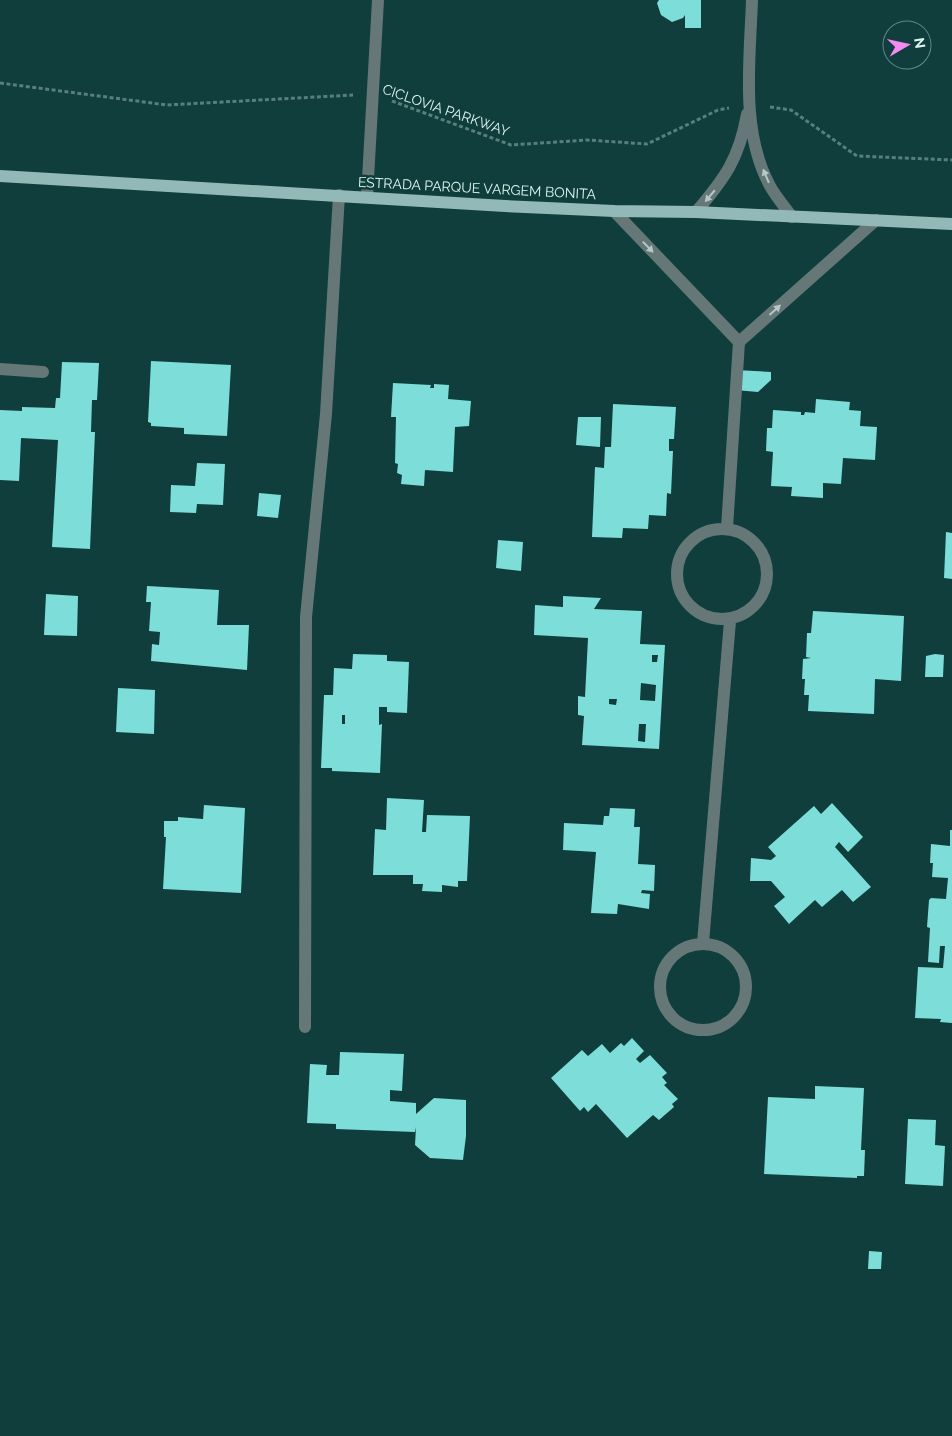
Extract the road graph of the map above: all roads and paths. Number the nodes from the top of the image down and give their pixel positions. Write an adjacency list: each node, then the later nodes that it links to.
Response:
1 (378, 0): 4 (street)
2 (752, 0): 5 (street)
3 (0, 83): 4 (path, CICLOVIA PARKWAY)
4 (372, 97): 5 (path, CICLOVIA PARKWAY); 9 (street)
5 (749, 104): 6 (path, CICLOVIA PARKWAY); 11 (street, one-way to 11); 12 (street, one-way to 5)
6 (952, 160)
7 (0, 176): 8 (main road, ESTRADA PARQUE VARGEM BONITA)
8 (339, 195): 9 (main road, ESTRADA PARQUE VARGEM BONITA); 21 (street)
9 (366, 196): 10 (main road, ESTRADA PARQUE VARGEM BONITA)
10 (614, 211): 11 (main road, ESTRADA PARQUE VARGEM BONITA); 15 (street, one-way to 15)
11 (696, 212): 12 (main road, ESTRADA PARQUE VARGEM BONITA)
12 (792, 218): 13 (main road, ESTRADA PARQUE VARGEM BONITA)
13 (876, 220): 14 (main road, ESTRADA PARQUE VARGEM BONITA); 15 (street, one-way to 13)
14 (952, 224)
15 (739, 342): 18 (street)
16 (0, 369): 17 (street)
17 (43, 372)
18 (727, 528): 19 (street); 19 (street)
19 (730, 620): 20 (street)
20 (703, 943): 20 (street)
21 (305, 1027)

